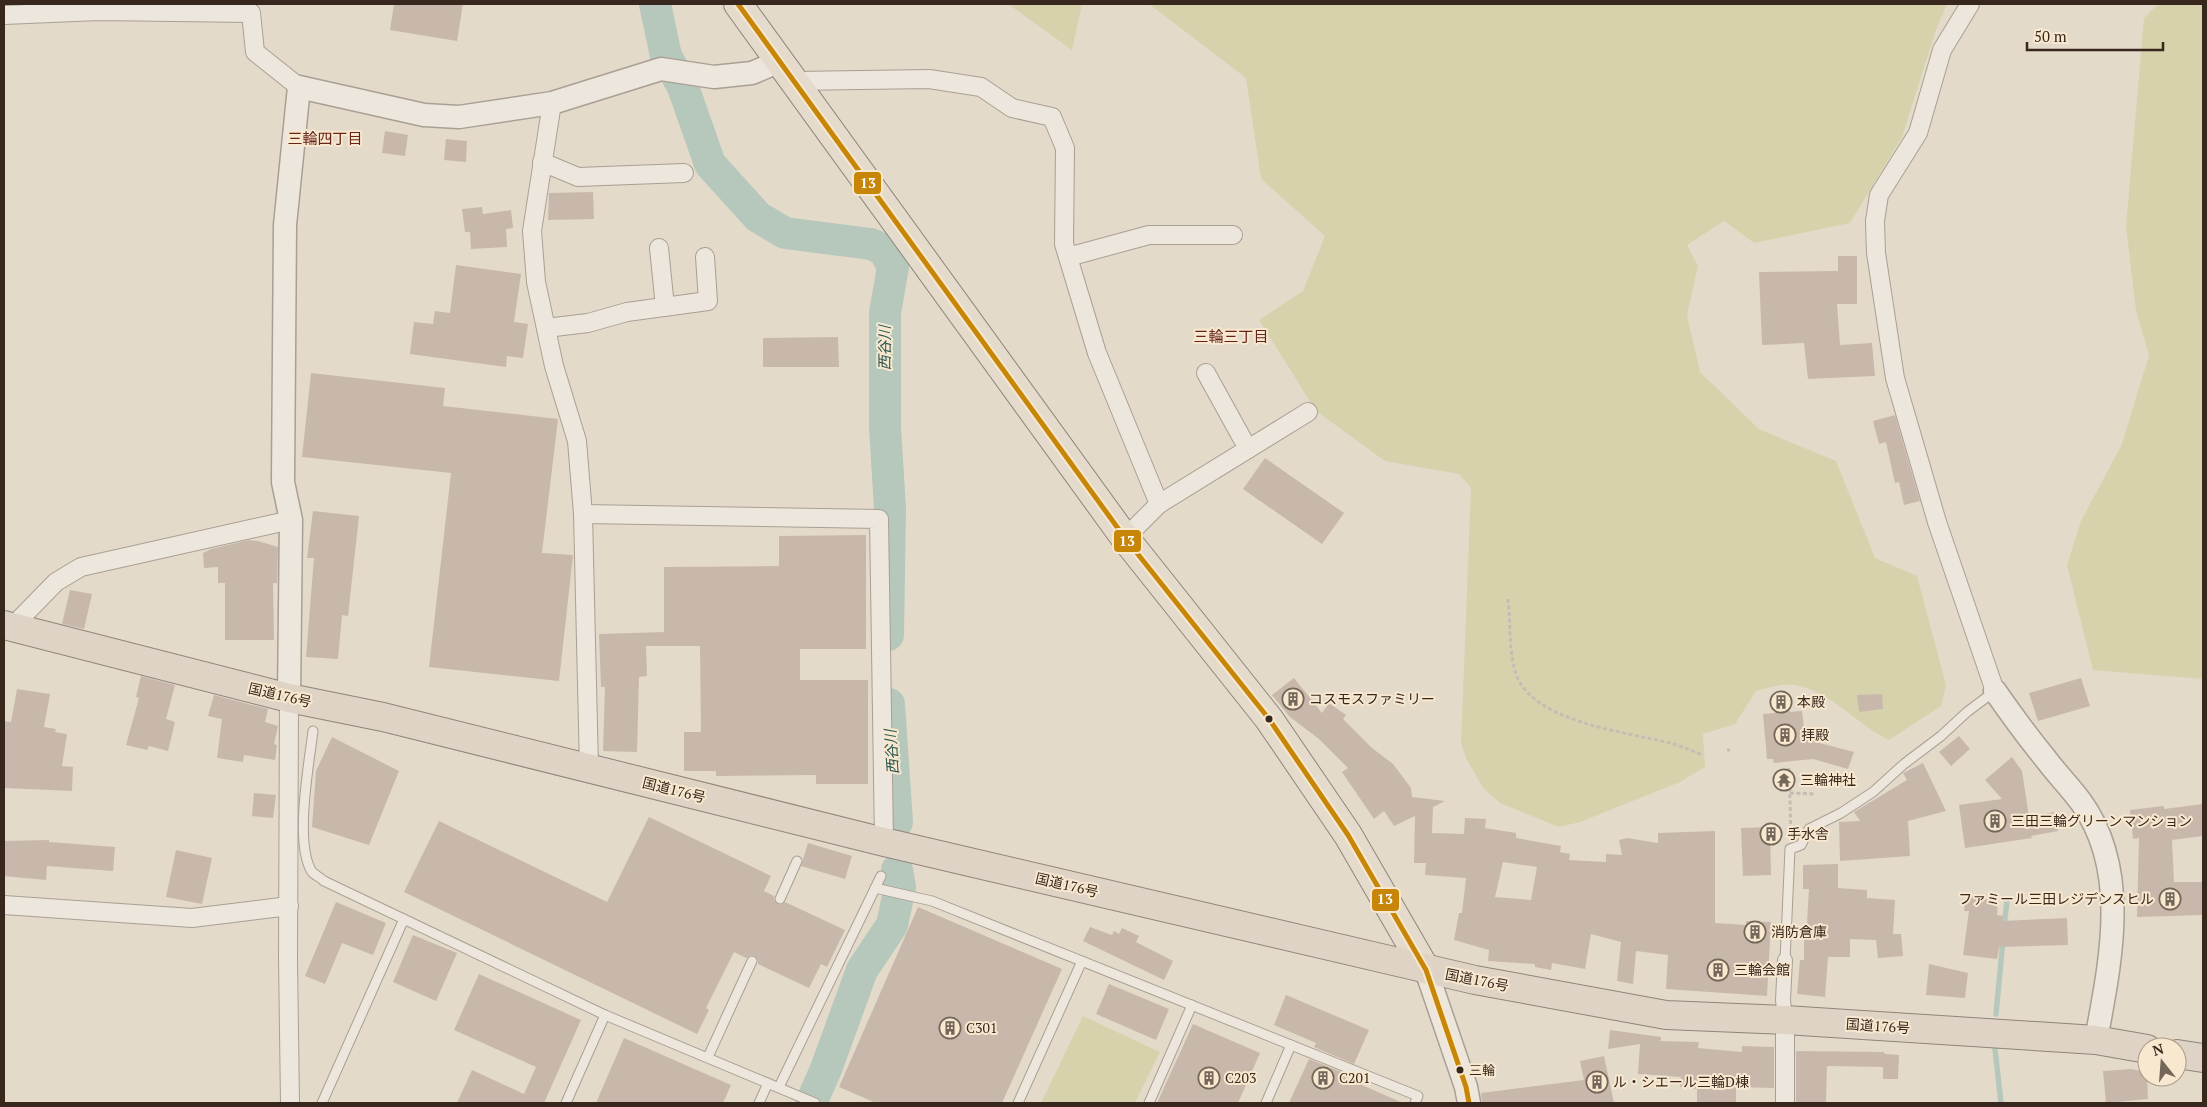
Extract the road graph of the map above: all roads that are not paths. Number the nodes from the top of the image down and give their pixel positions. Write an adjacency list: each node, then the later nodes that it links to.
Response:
1 (738, 4): 4 (main road)
2 (1970, 4): 23 (street)
3 (4, 15): 5 (street)
4 (787, 71): 6 (street); 12 (street); 21 (main road)
5 (299, 87): 6 (street); 20 (street)
6 (552, 103): 7 (street)
7 (542, 162): 8 (street); 14 (street)
8 (684, 173)
9 (1233, 235): 12 (street)
10 (659, 248): 13 (street)
11 (705, 257): 13 (street)
12 (1068, 257): 18 (street)
13 (665, 306): 14 (street)
14 (546, 328): 19 (street)
15 (1206, 374): 17 (street)
16 (1308, 412): 17 (street)
17 (1248, 449): 18 (street)
18 (1159, 504): 21 (street)
19 (583, 514): 26 (street); 27 (street)
20 (291, 520): 22 (street); 24 (street)
21 (1125, 538): 38 (main road)
22 (8, 625): 24 (highway, 国道176号)
23 (1995, 691): 35 (lane); 42 (street)
24 (289, 698): 26 (highway, 国道176号); 33 (street)
25 (313, 731): 34 (lane)
26 (589, 768): 27 (highway, 国道176号)
27 (884, 842): 38 (highway, 国道176号)
28 (797, 861): 31 (lane)
29 (881, 876): 30 (lane)
30 (875, 888): 37 (lane); 49 (lane)
31 (780, 899)
32 (4, 905): 33 (street)
33 (289, 906): 50 (street)
34 (404, 919): 40 (lane); 51 (lane)
35 (1785, 960): 41 (street)
36 (752, 961): 46 (lane)
37 (1082, 961): 39 (lane); 55 (lane)
38 (1426, 970): 41 (highway, 国道176号); 59 (street)
39 (1192, 1005): 43 (lane); 56 (lane)
40 (605, 1015): 46 (lane); 52 (lane)
41 (1785, 1020): 42 (highway, 国道176号); 60 (street)
42 (2096, 1040): 44 (highway, 国道176号)
43 (1291, 1045): 57 (lane); 58 (lane)
44 (2137, 1047)
45 (2187, 1056): 47 (highway)
46 (708, 1058): 48 (lane)
47 (2203, 1058)
48 (768, 1083): 49 (lane); 53 (lane)
49 (779, 1087): 54 (lane)
50 (290, 1103)
51 (322, 1103)
52 (566, 1103)
53 (759, 1103)
54 (815, 1103)
55 (1018, 1103)
56 (1149, 1103)
57 (1266, 1103)
58 (1415, 1103)
59 (1469, 1103)
60 (1785, 1103)

